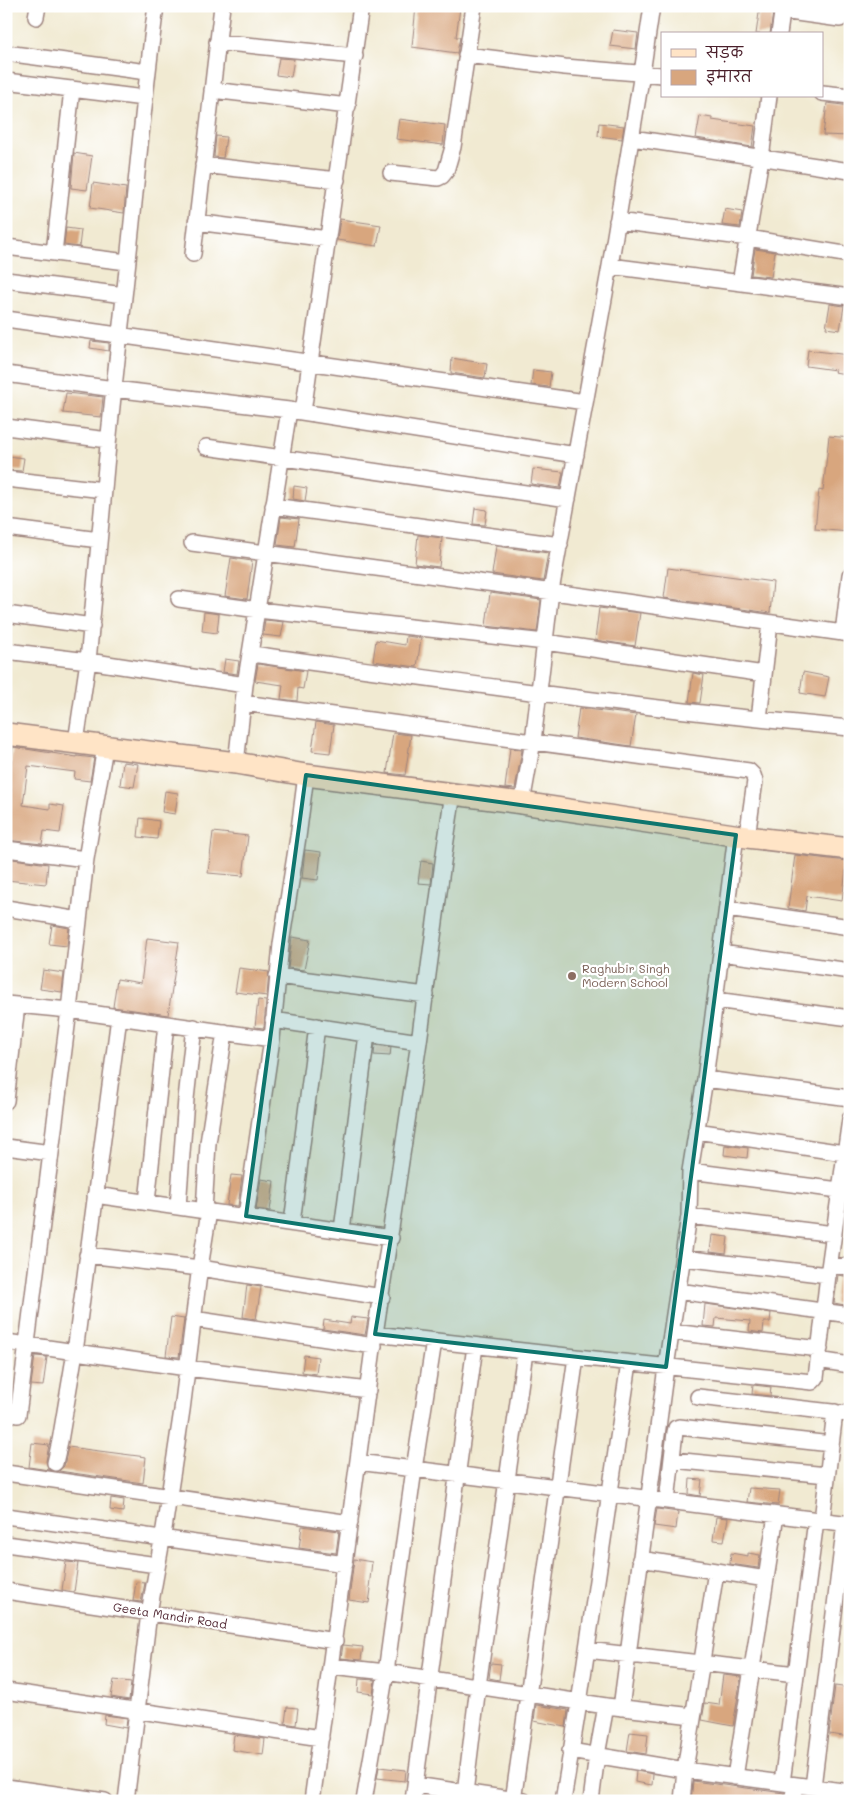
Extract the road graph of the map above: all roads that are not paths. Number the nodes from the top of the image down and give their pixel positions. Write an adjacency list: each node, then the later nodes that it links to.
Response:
1 (156, 6): 13 (street)
2 (222, 6): 9 (street)
3 (362, 6): 12 (street)
4 (474, 6): 11 (street)
5 (652, 6): 14 (street)
6 (842, 6): 7 (street)
7 (783, 9): 8 (street)
8 (778, 32)
9 (217, 42): 12 (street); 18 (street)
10 (6, 53): 13 (street)
11 (466, 55): 14 (street); 28 (street)
12 (355, 56): 23 (street)
13 (147, 72): 21 (street)
14 (642, 73): 15 (street); 24 (street)
15 (661, 76)
16 (6, 81): 17 (street)
17 (72, 89): 21 (street); 35 (street)
18 (212, 90): 23 (street); 26 (street)
19 (824, 93): 20 (street)
20 (850, 96)
21 (144, 98): 38 (street)
22 (769, 98): 25 (street)
23 (348, 106): 29 (street)
24 (632, 138): 25 (street); 30 (street)
25 (761, 158): 27 (street); 32 (street)
26 (203, 165): 29 (street); 31 (street)
27 (850, 171)
28 (391, 173)
29 (337, 180): 33 (street)
30 (617, 221): 32 (street); 39 (street)
31 (196, 222): 33 (street); 36 (street)
32 (748, 238): 37 (street); 41 (street)
33 (328, 239): 46 (street)
34 (6, 247): 35 (street)
35 (54, 253): 38 (street)
36 (192, 254)
37 (850, 256)
38 (127, 262): 42 (street)
39 (610, 266): 41 (street); 49 (street)
40 (6, 280): 42 (street)
41 (740, 283): 43 (street)
42 (124, 295): 45 (street)
43 (850, 297)
44 (6, 319): 45 (street)
45 (120, 335): 46 (street); 48 (street)
46 (310, 362): 49 (street); 50 (street)
47 (6, 374): 48 (street)
48 (114, 389): 50 (street); 52 (street)
49 (585, 402): 54 (street)
50 (296, 411): 54 (street); 55 (street)
51 (6, 427): 52 (street)
52 (108, 440): 57 (street)
53 (206, 446): 55 (street)
54 (576, 455): 58 (street)
55 (281, 457): 58 (street); 59 (street)
56 (6, 479): 57 (street)
57 (104, 490): 61 (street)
58 (568, 499): 63 (street)
59 (274, 506): 63 (street); 64 (street)
60 (6, 528): 61 (street)
61 (99, 540): 71 (street)
62 (192, 543): 64 (street)
63 (560, 544): 66 (street)
64 (266, 554): 66 (street); 68 (street)
65 (850, 575): 72 (street)
66 (551, 591): 70 (street); 73 (street)
67 (179, 599): 68 (street)
68 (258, 610): 73 (street); 75 (street)
69 (6, 614): 71 (street)
70 (770, 623): 72 (street); 77 (street)
71 (92, 626): 76 (street)
72 (846, 634)
73 (544, 642): 77 (street); 79 (street)
74 (6, 652): 76 (street)
75 (251, 654): 78 (street); 79 (street)
76 (88, 661): 78 (street); 85 (street)
77 (764, 674): 81 (street)
78 (245, 685): 80 (street)
79 (538, 694): 81 (street); 84 (street)
80 (243, 703): 84 (street); 87 (street)
81 (760, 719): 82 (street)
82 (850, 728)
83 (6, 734): 85 (street)
84 (533, 741): 90 (street); 91 (street)
85 (76, 742): 86 (street)
86 (105, 747): 87 (street); 94 (street)
87 (236, 763): 88 (street)
88 (306, 775): 89 (street); 101 (street)
89 (453, 793): 90 (street); 102 (street)
90 (522, 803): 91 (street)
91 (742, 836): 93 (street); 96 (street)
92 (6, 849): 94 (street)
93 (850, 849)
94 (86, 860): 97 (street)
95 (6, 908): 97 (street)
96 (727, 910): 98 (street); 99 (street)
97 (79, 920): 105 (street)
98 (850, 926)
99 (721, 953): 100 (street); 103 (street)
100 (850, 971)
101 (277, 976): 102 (street); 108 (street)
102 (426, 995): 115 (street)
103 (715, 1000): 107 (street); 116 (street)
104 (12, 1004): 105 (street); 118 (street)
105 (69, 1010): 106 (street); 122 (street)
106 (119, 1017): 109 (street); 126 (street)
107 (850, 1018)
108 (273, 1020): 110 (street); 114 (street)
109 (166, 1024): 111 (street); 127 (street)
110 (317, 1026): 113 (street); 132 (street)
111 (194, 1027): 112 (street); 128 (street)
112 (225, 1032): 114 (street); 129 (street)
113 (367, 1034): 115 (street); 134 (street)
114 (272, 1040): 130 (street)
115 (419, 1042): 135 (street)
116 (705, 1079): 117 (street); 120 (street)
117 (850, 1098)
118 (6, 1101)
119 (850, 1120): 123 (street)
120 (696, 1131): 123 (street); 124 (street)
121 (6, 1147): 122 (street)
122 (51, 1153): 150 (street)
123 (846, 1162): 125 (street)
124 (690, 1171): 125 (street); 131 (street)
125 (839, 1190): 133 (street)
126 (95, 1195): 127 (street); 136 (street)
127 (147, 1202): 128 (street)
128 (178, 1207): 129 (street)
129 (207, 1211): 130 (street); 139 (street)
130 (246, 1216): 132 (street)
131 (689, 1216): 133 (street); 137 (street)
132 (292, 1223): 134 (street)
133 (840, 1226): 140 (street)
134 (342, 1230): 135 (street)
135 (391, 1238): 142 (street)
136 (87, 1255): 139 (street); 152 (street)
137 (683, 1258): 140 (street); 141 (street)
138 (850, 1267): 140 (street)
139 (200, 1268): 142 (street); 145 (street)
140 (829, 1270): 143 (street)
141 (678, 1291): 143 (street); 146 (street)
142 (382, 1297): 147 (street)
143 (824, 1312): 144 (street); 154 (street)
144 (850, 1315)
145 (194, 1320): 147 (street); 159 (street)
146 (672, 1332): 154 (street); 158 (street)
147 (374, 1340): 148 (street); 160 (street)
148 (434, 1341): 151 (street); 168 (street)
149 (6, 1342): 150 (street)
150 (26, 1345): 152 (street); 163 (street)
151 (475, 1346): 153 (street); 170 (street)
152 (75, 1352): 159 (street); 167 (street)
153 (526, 1352): 155 (street); 172 (street)
154 (819, 1354): 157 (street); 158 (street)
155 (576, 1357): 156 (street); 173 (street)
156 (629, 1363): 158 (street); 174 (street)
157 (850, 1364)
158 (666, 1367): 176 (street)
159 (187, 1368): 160 (street); 175 (street)
160 (368, 1390): 166 (street)
161 (698, 1397): 162 (street)
162 (842, 1413): 164 (street)
163 (18, 1415)
164 (831, 1444): 165 (street); 171 (street)
165 (673, 1460): 171 (street); 177 (street)
166 (358, 1462): 168 (street); 181 (street)
167 (55, 1463)
168 (414, 1469): 170 (street); 198 (street)
169 (6, 1474): 175 (street)
170 (458, 1474): 172 (street); 200 (street)
171 (827, 1476): 180 (street)
172 (507, 1481): 173 (street); 201 (street)
173 (558, 1488): 174 (street); 203 (street)
174 (610, 1494): 176 (street); 193 (street)
175 (169, 1496): 181 (street); 183 (street)
176 (649, 1499): 177 (street); 185 (street)
177 (667, 1502): 178 (street)
178 (776, 1515): 180 (street); 189 (street)
179 (6, 1516): 183 (street)
180 (819, 1520): 182 (street); 199 (street)
181 (350, 1523): 186 (street)
182 (847, 1524): 217 (street)
183 (162, 1539): 186 (street); 187 (street)
184 (6, 1544): 187 (street)
185 (640, 1559): 188 (street); 194 (street)
186 (345, 1564): 192 (street)
187 (157, 1565): 191 (street)
188 (716, 1571): 189 (street); 195 (street)
189 (766, 1579): 197 (street)
190 (6, 1591): 191 (street, Geeta Mandir Road)
191 (149, 1613): 192 (street, Geeta Mandir Road); 207 (street)
192 (334, 1641): 196 (street)
193 (587, 1650): 194 (street); 204 (street)
194 (627, 1654): 195 (street); 206 (street)
195 (701, 1663): 197 (street); 208 (street)
196 (331, 1666): 198 (street); 209 (street)
197 (752, 1670): 199 (street); 213 (street)
198 (386, 1672): 200 (street); 225 (street)
199 (796, 1674): 214 (street)
200 (430, 1679): 201 (street); 215 (street)
201 (478, 1686): 203 (street); 220 (street)
202 (6, 1691): 207 (street)
203 (527, 1695): 204 (street); 221 (street)
204 (579, 1702): 205 (street); 210 (street)
205 (606, 1706): 206 (street); 211 (street)
206 (621, 1708): 208 (street)
207 (136, 1712): 209 (street); 223 (street)
208 (693, 1716): 212 (street)
209 (321, 1738): 224 (street)
210 (570, 1751): 211 (street); 227 (street)
211 (596, 1755): 212 (street); 228 (street)
212 (685, 1770): 213 (street); 229 (street)
213 (735, 1777): 214 (street)
214 (788, 1784): 217 (street); 230 (street)
215 (415, 1785): 220 (street); 226 (street)
216 (6, 1787): 222 (street)
217 (813, 1787): 219 (street)
218 (850, 1792): 219 (street)
219 (830, 1795)
220 (464, 1797): 221 (street)
221 (517, 1800)
222 (105, 1801)
223 (126, 1801)
224 (312, 1801)
225 (364, 1801)
226 (413, 1801)
227 (563, 1801)
228 (591, 1801)
229 (682, 1801)
230 (792, 1801)

